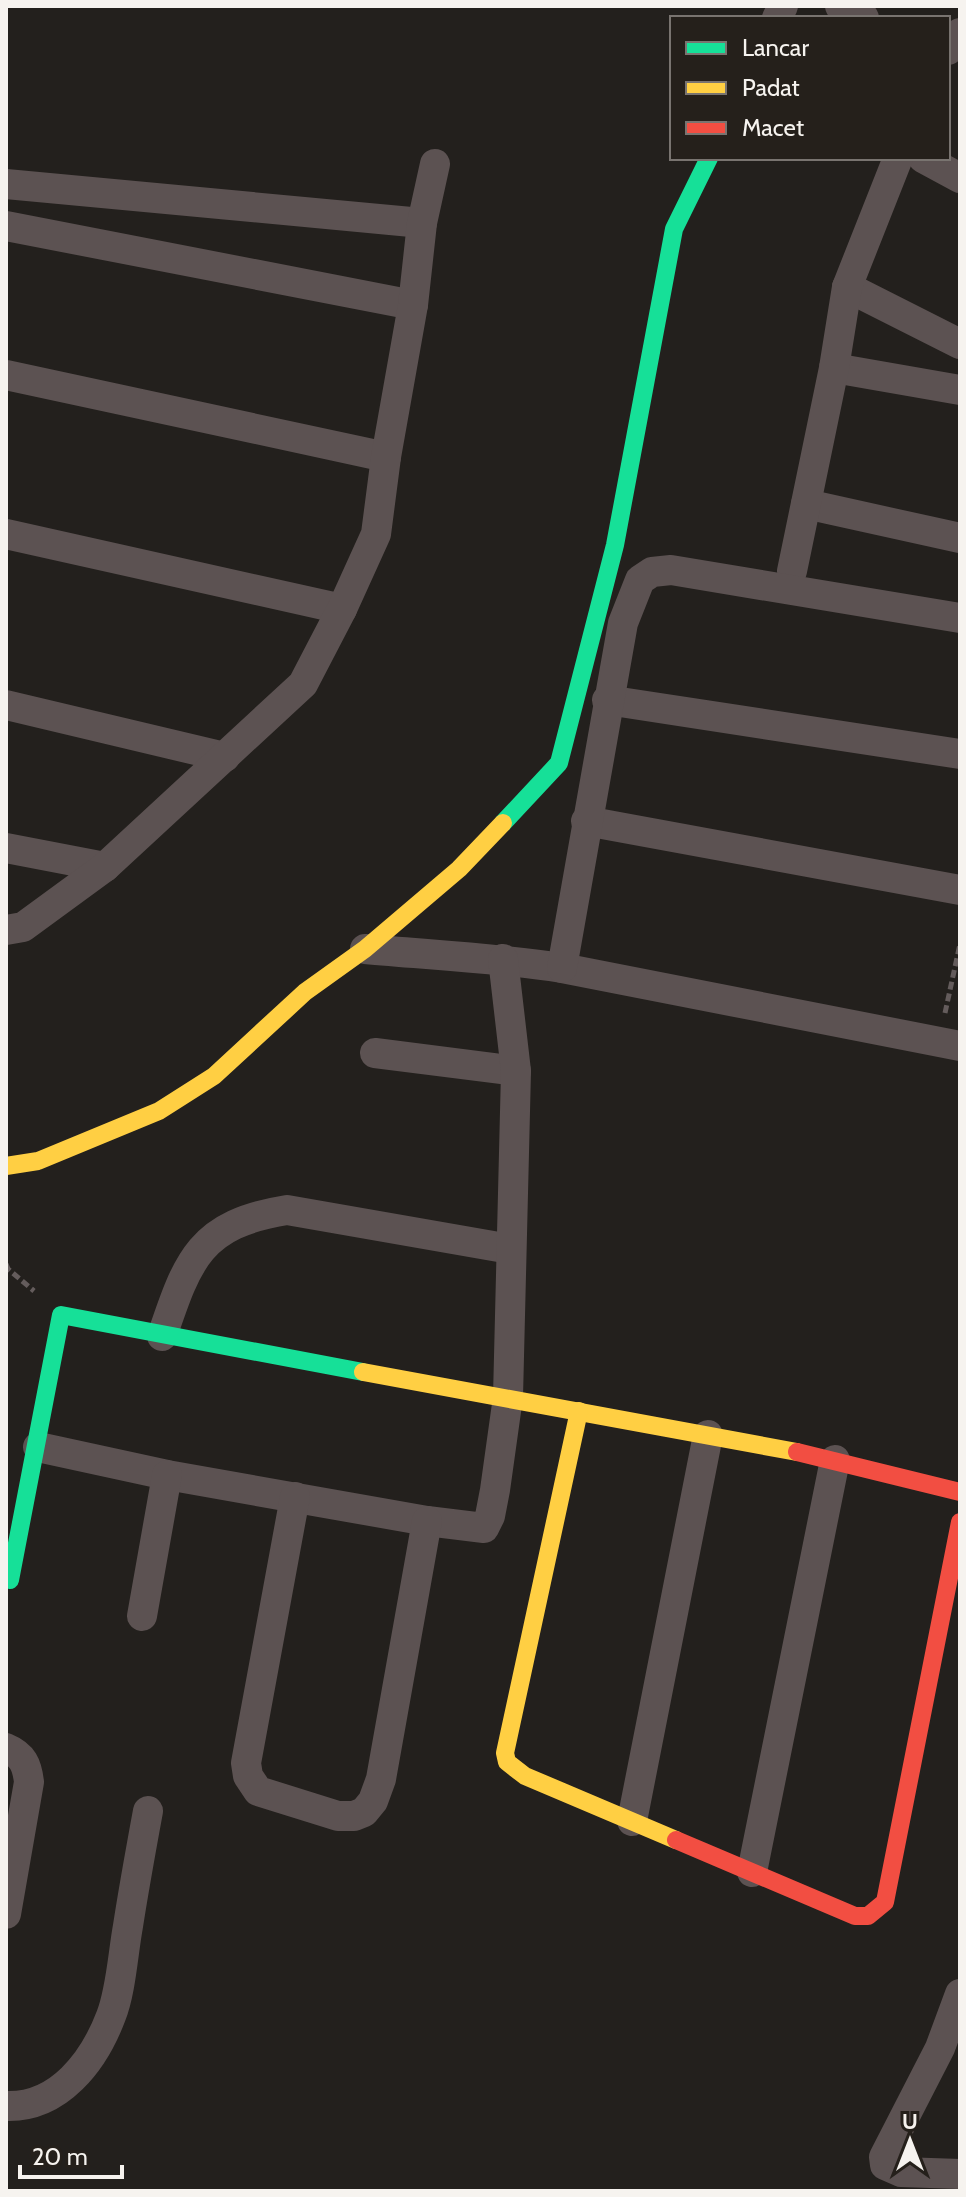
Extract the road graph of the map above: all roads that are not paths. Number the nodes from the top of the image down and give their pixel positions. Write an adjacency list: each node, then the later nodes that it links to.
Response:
1 (840, 6): 2 (street)
2 (860, 16)
3 (708, 160): 33 (street)
4 (897, 160): 11 (street)
5 (927, 160): 7 (street)
6 (435, 164): 9 (street)
7 (960, 178)
8 (6, 184): 9 (street)
9 (422, 223): 12 (street)
10 (6, 226): 12 (street)
11 (847, 287): 13 (street); 14 (street)
12 (413, 305): 17 (street)
13 (960, 344)
14 (834, 368): 16 (street); 18 (street)
15 (6, 375): 17 (street)
16 (960, 390)
17 (386, 457): 22 (street)
18 (806, 504): 20 (street); 21 (street)
19 (6, 534): 22 (street)
20 (960, 538)
21 (792, 571)
22 (342, 609): 27 (street)
23 (960, 618): 24 (street)
24 (607, 700): 26 (street); 28 (street)
25 (6, 705): 27 (street)
26 (960, 754)
27 (225, 757): 30 (street)
28 (586, 821): 31 (street); 35 (street)
29 (6, 848): 30 (street)
30 (105, 867): 32 (street)
31 (960, 890)
32 (6, 930)
33 (365, 949): 34 (street); 39 (street)
34 (503, 959): 35 (street); 38 (street)
35 (562, 968): 36 (street)
36 (949, 1044)
37 (375, 1053): 38 (street)
38 (516, 1071): 40 (street)
39 (6, 1166)
40 (510, 1249): 41 (street); 42 (street)
41 (162, 1336): 42 (street); 45 (street)
42 (508, 1397): 43 (street); 50 (street)
43 (579, 1411): 44 (street); 56 (street)
44 (708, 1435): 46 (street); 56 (street)
45 (38, 1447): 47 (street); 52 (street)
46 (835, 1460): 48 (street); 57 (street)
47 (167, 1475): 49 (street); 53 (street)
48 (960, 1492)
49 (295, 1497): 50 (street); 50 (street)
50 (427, 1521)
51 (960, 1522): 57 (street)
52 (10, 1580)
53 (142, 1616)
54 (6, 1748): 58 (street)
55 (148, 1811): 61 (street)
56 (632, 1821): 57 (street)
57 (752, 1872)
58 (6, 1914)
59 (960, 1994): 60 (street)
60 (950, 2047): 62 (street)
61 (6, 2106)
62 (960, 2174)

